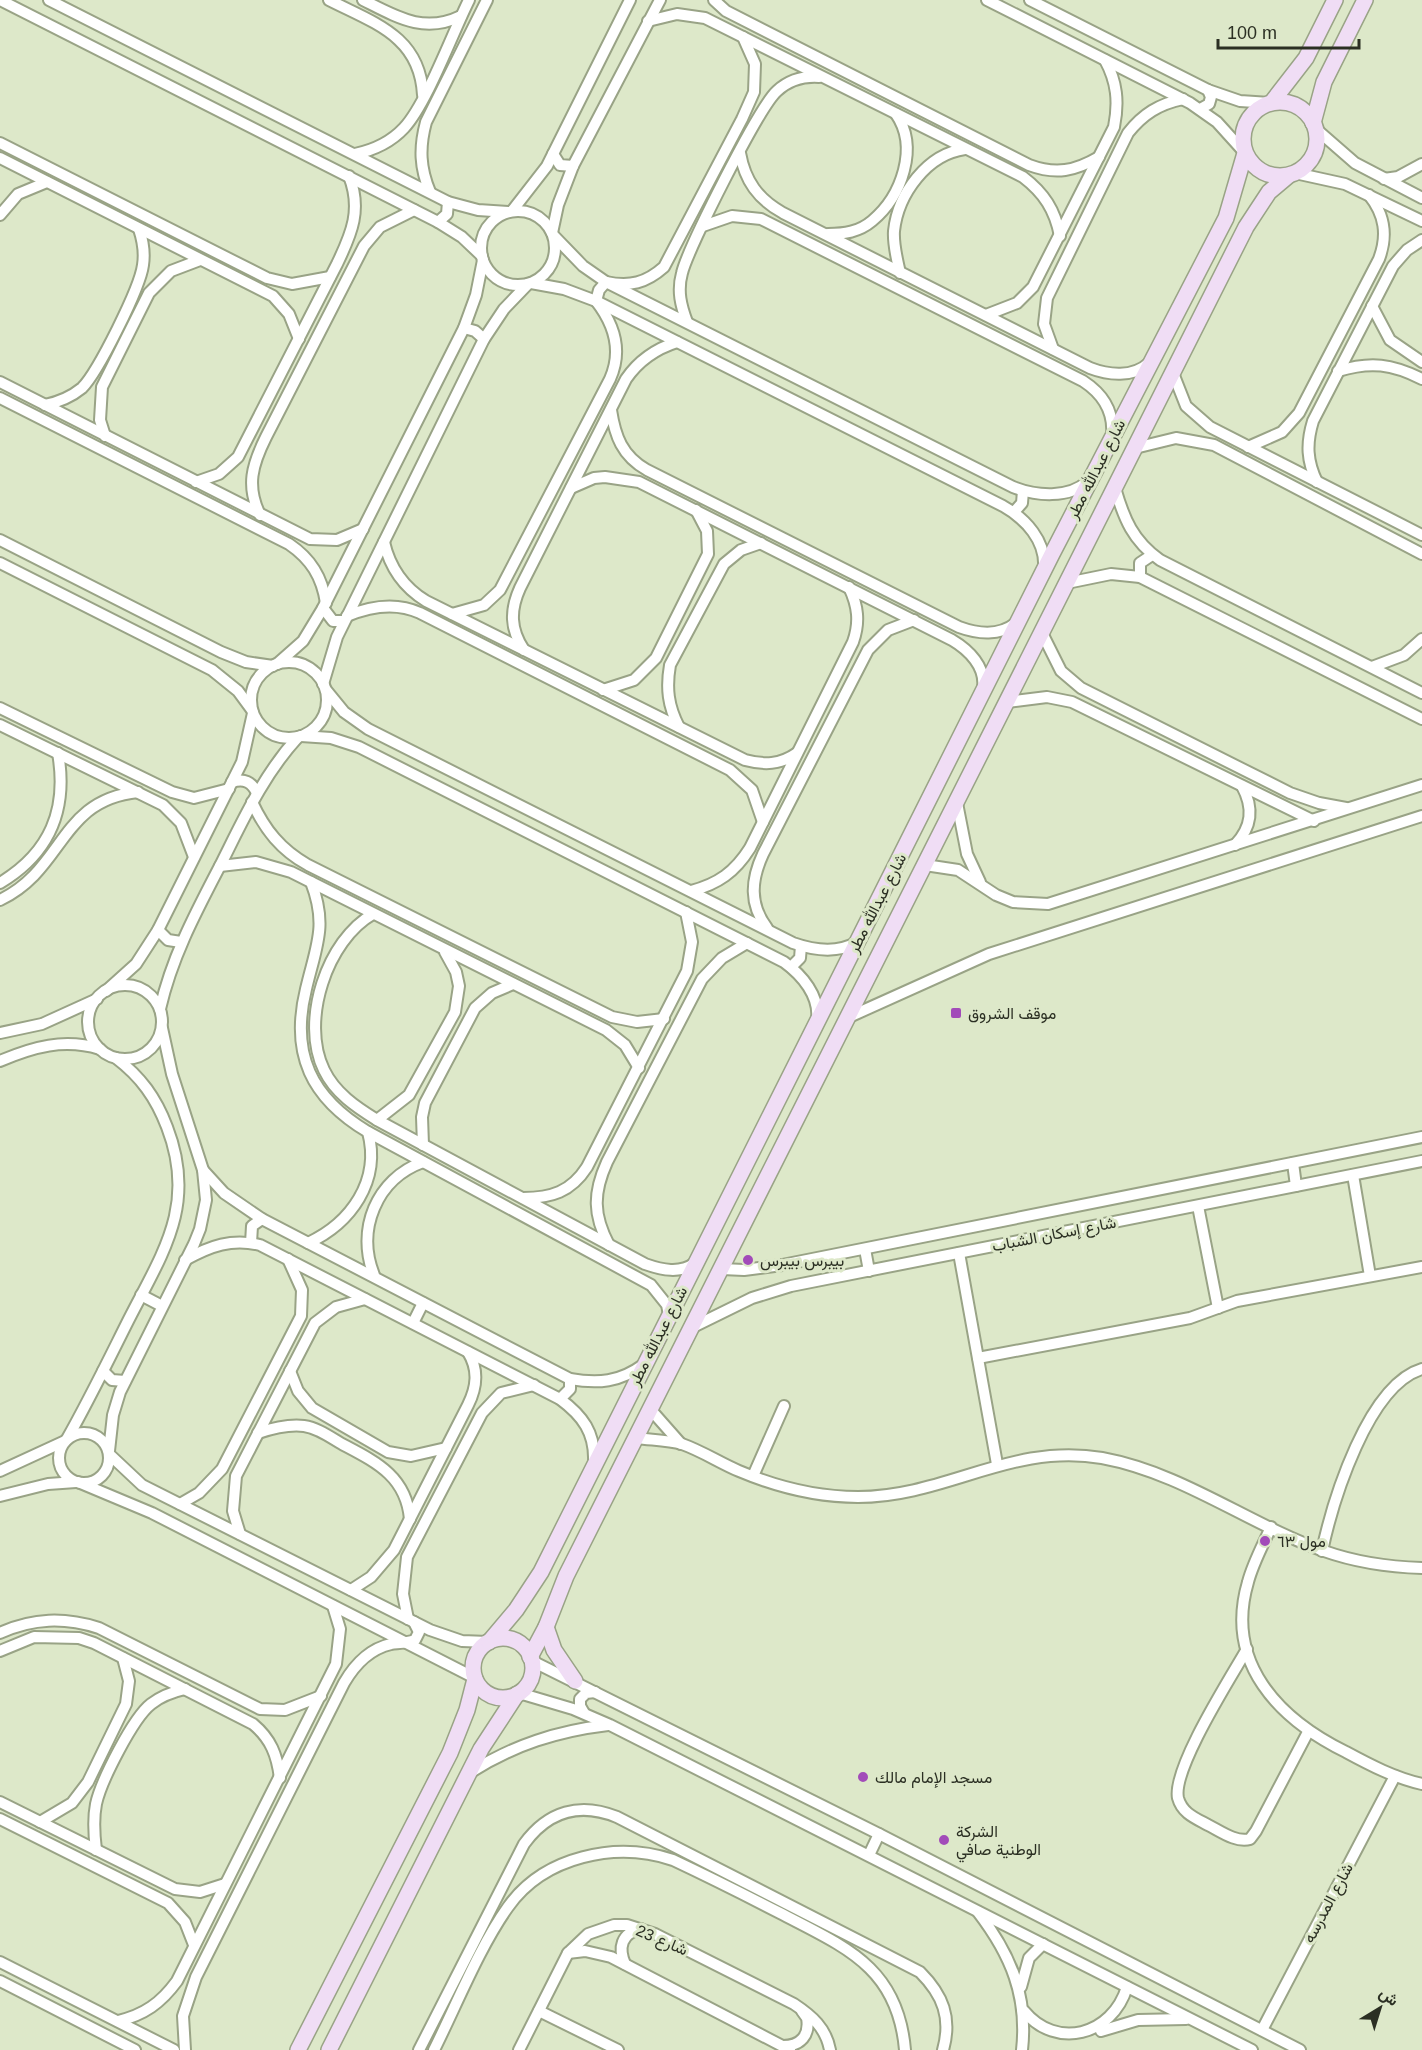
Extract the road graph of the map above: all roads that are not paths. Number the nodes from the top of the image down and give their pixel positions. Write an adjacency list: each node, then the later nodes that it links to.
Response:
1 (0, 0): 15 (street)
2 (49, 0): 29 (street)
3 (329, 0): 25 (street)
4 (363, 0): 21 (street)
5 (469, 0): 19 (street)
6 (487, 0): 40 (street)
7 (622, 0): 18 (street)
8 (630, 0): 18 (street)
9 (660, 0): 20 (street)
10 (714, 0): 17 (street)
11 (987, 0): 23 (street)
12 (1030, 0): 16 (street)
13 (1335, 0): 26 (street)
14 (1365, 0): 28 (street)
15 (15, 3): 32 (street)
16 (1047, 9): 23 (street); 31 (street)
17 (726, 11): 22 (street); 55 (street)
18 (624, 12): 50 (street)
19 (461, 16): 21 (street); 33 (street)
20 (648, 21): 22 (street); 56 (street)
21 (408, 22): 25 (street)
22 (719, 24): 24 (street)
23 (1039, 26): 27 (street)
24 (743, 37): 30 (street); 39 (street)
25 (400, 39): 33 (street)
26 (1306, 58): 28 (street); 35 (street)
27 (1105, 60): 34 (street); 43 (street)
28 (1330, 69): 42 (street)
29 (193, 73): 32 (street); 49 (street)
30 (823, 77): 37 (street); 41 (street)
31 (1208, 90): 35 (street); 36 (street)
32 (183, 93): 60 (street)
33 (423, 96): 38 (street)
34 (1183, 99): 36 (street); 44 (street)
35 (1271, 103): 42 (street); 48 (street)
36 (1200, 109): 48 (street)
37 (895, 113): 46 (street); 54 (street)
38 (413, 117): 40 (street); 49 (street)
39 (742, 119): 41 (street); 85 (street)
40 (426, 122): 64 (street)
41 (754, 126): 47 (street)
42 (1315, 126): 58 (street); 59 (street)
43 (1114, 127): 44 (street); 51 (street)
44 (1128, 133): 99 (street)
45 (0, 142): 95 (street)
46 (966, 149): 57 (street); 61 (street)
47 (740, 153): 68 (street); 78 (street)
48 (1245, 153): 59 (street); 74 (street, شارع عبدالله مطر)
49 (355, 154): 64 (street)
50 (553, 154): 56 (street); 72 (street)
51 (1099, 157): 55 (street); 83 (street)
52 (0, 158): 63 (street)
53 (1422, 164): 62 (street)
54 (906, 165): 57 (street); 71 (street)
55 (1029, 165): 61 (street)
56 (573, 166): 81 (street)
57 (921, 172): 73 (street)
58 (1370, 172): 62 (street); 65 (street)
59 (1291, 175): 65 (street); 79 (street, شارع عبدالله مطر)
60 (349, 176): 70 (street); 90 (street)
61 (1023, 177): 83 (street)
62 (1384, 179): 66 (street)
63 (47, 182): 69 (street); 80 (street)
64 (430, 192): 67 (street)
65 (1365, 192): 76 (street); 87 (street)
66 (1422, 198)
67 (448, 202): 72 (street); 77 (street)
68 (769, 205): 75 (street); 82 (street)
69 (1, 210)
70 (414, 210): 77 (street); 92 (street)
71 (882, 210): 73 (street); 82 (street)
72 (510, 212): 81 (street); 86 (street)
73 (898, 217): 93 (street)
74 (1226, 218): 79 (street); 113 (street, شارع عبدالله مطر)
75 (761, 219): 78 (street); 124 (street)
76 (1422, 221)
77 (438, 222): 86 (street)
78 (703, 226): 89 (street)
79 (1246, 227): 121 (street, شارع عبدالله مطر)
80 (139, 229): 88 (street); 100 (street)
81 (553, 234): 97 (street); 98 (street)
82 (825, 234): 93 (street)
83 (1060, 236): 96 (street)
84 (1422, 240): 91 (street)
85 (673, 254): 89 (street); 97 (street)
86 (482, 258): 98 (street); 107 (street)
87 (1379, 259): 91 (street); 130 (street)
88 (200, 260): 101 (street); 102 (street)
89 (686, 260): 106 (street)
90 (337, 264): 92 (street); 94 (street)
91 (1393, 266): 104 (street)
92 (351, 270): 136 (street)
93 (900, 273): 105 (street)
94 (330, 277): 95 (street); 108 (street)
95 (267, 278): 101 (street)
96 (1039, 278): 99 (street); 105 (street)
97 (606, 282): 103 (street); 106 (street)
98 (530, 284): 103 (street); 109 (street)
99 (1052, 284): 111 (street)
100 (136, 286): 102 (street); 115 (street)
101 (261, 290): 108 (street)
102 (149, 293): 119 (street)
103 (596, 301): 110 (street); 120 (street)
104 (1372, 306): 112 (street); 118 (street)
105 (986, 315): 111 (street)
106 (687, 322): 126 (street)
107 (464, 328): 109 (street); 152 (street)
108 (299, 339): 133 (street)
109 (484, 339): 157 (street)
110 (677, 342): 122 (street); 131 (street)
111 (1053, 350): 116 (street)
112 (1410, 356): 114 (street); 117 (street)
113 (1152, 361): 116 (street); 137 (street, شارع عبدالله مطر)
114 (1422, 362)
115 (97, 366): 119 (street); 128 (street)
116 (1090, 368): 124 (street)
117 (1403, 370): 118 (street); 123 (street)
118 (1338, 371): 132 (street)
119 (110, 372): 135 (street)
120 (613, 372): 122 (street); 172 (street)
121 (1173, 374): 134 (street); 140 (street, شارع عبدالله مطر)
122 (626, 379): 129 (street)
123 (1422, 379)
124 (1083, 381): 137 (street)
125 (0, 382): 128 (street)
126 (829, 394): 131 (street); 148 (street)
127 (0, 398): 158 (street)
128 (45, 405): 135 (street)
129 (611, 410): 141 (street); 147 (street)
130 (1299, 413): 132 (street); 139 (street)
131 (820, 414): 150 (street)
132 (1313, 421): 145 (street)
133 (252, 431): 136 (street); 144 (street)
134 (1221, 434): 138 (street); 139 (street)
135 (105, 436): 144 (street)
136 (266, 437): 151 (street)
137 (1112, 439): 142 (street, شارع عبدالله مطر)
138 (1214, 445): 140 (street); 160 (street)
139 (1248, 447): 145 (street)
140 (1135, 448): 146 (street, شارع عبدالله مطر)
141 (637, 464): 143 (street); 153 (street)
142 (1093, 474): 146 (street); 148 (street); 166 (street, شارع عبدالله مطر)
143 (629, 479): 147 (street); 149 (street)
144 (196, 482): 151 (street)
145 (1317, 483): 155 (street)
146 (1116, 486): 163 (street); 170 (street, شارع عبدالله مطر)
147 (571, 488): 174 (street)
148 (1023, 491): 150 (street)
149 (696, 510): 159 (street); 165 (street)
150 (1014, 512): 166 (street)
151 (260, 515): 154 (street)
152 (363, 529): 154 (street); 175 (street)
153 (771, 532): 159 (street); 181 (street)
154 (295, 533): 158 (street)
155 (1419, 534): 160 (street)
156 (0, 540): 161 (street)
157 (384, 542): 173 (street); 178 (street)
158 (289, 544): 175 (street)
159 (763, 544): 168 (street); 171 (street)
160 (1408, 545): 162 (street)
161 (27, 554): 167 (street); 188 (street)
162 (1422, 554)
163 (1152, 555): 169 (street); 192 (street)
164 (0, 563): 167 (street)
165 (704, 565): 168 (street); 189 (street)
166 (1044, 571): 180 (street, شارع عبدالله مطر)
167 (18, 572): 193 (street)
168 (718, 573): 191 (street)
169 (1140, 577): 170 (street); 205 (street)
170 (1067, 583): 182 (street, شارع عبدالله مطر)
171 (849, 587): 179 (street); 185 (street)
172 (501, 590): 174 (street); 177 (street)
173 (419, 597): 176 (street); 177 (street)
174 (515, 598): 186 (street)
175 (324, 606): 178 (street); 190 (street)
176 (413, 610): 178 (street); 198 (street)
177 (452, 614): 186 (street)
178 (345, 618): 195 (street)
179 (914, 620): 183 (street); 187 (street)
180 (1019, 621): 181 (street); 199 (street, شارع عبدالله مطر)
181 (959, 627): 183 (street)
182 (1042, 633): 196 (street); 201 (street, شارع عبدالله مطر)
183 (952, 639): 199 (street)
184 (1422, 639): 192 (street)
185 (853, 642): 187 (street); 213 (street)
186 (525, 650): 194 (street)
187 (868, 650): 241 (street)
188 (221, 652): 190 (street); 193 (street)
189 (656, 658): 191 (street); 197 (street)
190 (275, 665): 195 (street); 204 (street)
191 (670, 665): 207 (street)
192 (1372, 668): 200 (street)
193 (212, 670): 204 (street)
194 (581, 679): 197 (street); 198 (street)
195 (325, 687): 208 (street); 209 (street)
196 (1081, 688): 202 (street); 218 (street)
197 (603, 690): 207 (street)
198 (575, 692): 216 (street)
199 (983, 692): 210 (street, شارع عبدالله مطر)
200 (1422, 693)
201 (1007, 702): 202 (street); 214 (street, شارع عبدالله مطر)
202 (1071, 702): 220 (street)
203 (0, 708): 222 (street)
204 (253, 711): 209 (street); 217 (street)
205 (1422, 719)
206 (0, 725): 212 (street)
207 (679, 727): 215 (street)
208 (368, 729): 211 (street); 230 (street)
209 (299, 737): 211 (street); 223 (street)
210 (957, 744): 214 (street); 253 (street, شارع عبدالله مطر)
211 (359, 747): 234 (street)
212 (58, 753): 221 (street); 228 (street)
213 (797, 753): 215 (street); 232 (street)
214 (980, 757): 225 (street, شارع عبدالله مطر)
215 (745, 760): 216 (street)
216 (737, 774): 232 (street)
217 (231, 785): 222 (street); 223 (street); 236 (street)
218 (1274, 785): 224 (street); 227 (street)
219 (1422, 785): 227 (street)
220 (1242, 786): 224 (street); 235 (street)
221 (138, 792): 226 (street); 233 (street)
222 (172, 792): 226 (street)
223 (254, 798): 237 (street); 239 (street)
224 (1267, 798): 231 (street)
225 (957, 803): 240 (street, شارع عبدالله مطر); 245 (street)
226 (163, 805): 236 (street)
227 (1349, 809): 231 (street)
228 (58, 814): 233 (street); 244 (street)
229 (1422, 816): 267 (street)
230 (549, 820): 234 (street); 246 (street)
231 (1314, 821): 235 (street)
232 (763, 822): 238 (street)
233 (74, 823): 247 (street)
234 (540, 838): 248 (street)
235 (1235, 846): 245 (street)
236 (194, 856): 250 (street)
237 (298, 859): 242 (street); 266 (street)
238 (742, 861): 241 (street); 246 (street)
239 (220, 866): 242 (street); 252 (street)
240 (925, 866): 245 (street); 267 (street, شارع عبدالله مطر)
241 (756, 868): 251 (street)
242 (291, 872): 243 (street)
243 (311, 882): 249 (street); 257 (street)
244 (0, 883)
245 (982, 885)
246 (691, 891): 251 (street)
247 (0, 900)
248 (686, 912): 254 (street); 261 (street)
249 (373, 914): 256 (street); 258 (street)
250 (158, 930): 252 (street); 263 (street)
251 (768, 931): 255 (street)
252 (181, 942): 264 (street)
253 (857, 942): 255 (street); 270 (street, شارع عبدالله مطر)
254 (747, 944): 259 (street); 262 (street)
255 (801, 946): 259 (street)
256 (443, 949): 260 (street); 265 (street)
257 (317, 955): 258 (street); 283 (street)
258 (332, 960): 282 (street)
259 (791, 967): 270 (street)
260 (513, 984): 269 (street); 273 (street)
261 (681, 986): 262 (street); 268 (street)
262 (694, 992): 292 (street)
263 (101, 995): 264 (street); 272 (street); 275 (street)
264 (160, 1009): 271 (street)
265 (455, 1012): 269 (street); 280 (street)
266 (612, 1017): 268 (street); 273 (street)
267 (849, 1017): 304 (street, شارع عبدالله مطر)
268 (664, 1019): 279 (street)
269 (467, 1020): 281 (street)
270 (816, 1023): 300 (street, شارع عبدالله مطر)
271 (162, 1028): 277 (street); 284 (street)
272 (20, 1030): 274 (street); 276 (street)
273 (606, 1030): 279 (street)
274 (0, 1033)
275 (100, 1049): 276 (street); 277 (street)
276 (26, 1051): 278 (street)
277 (116, 1058): 285 (street)
278 (0, 1061)
279 (639, 1068): 290 (street)
280 (417, 1084): 281 (street); 286 (street)
281 (430, 1091): 289 (street)
282 (343, 1096): 283 (street); 286 (street)
283 (334, 1107): 287 (street)
284 (184, 1112): 285 (street); 296 (street)
285 (164, 1120): 322 (street)
286 (377, 1120): 289 (street)
287 (368, 1132): 294 (street); 301 (street)
288 (1422, 1137): 295 (street, شارع إسكان الشباب)
289 (423, 1145): 291 (street)
290 (594, 1154): 292 (street); 302 (street)
291 (453, 1161): 297 (street); 302 (street)
292 (607, 1161): 309 (street)
293 (1422, 1161): 298 (street, شارع إسكان الشباب)
294 (423, 1162): 297 (street); 303 (street)
295 (1293, 1163): 299 (street); 310 (street, شارع إسكان الشباب)
296 (203, 1170): 306 (street); 313 (street)
297 (446, 1175): 321 (street)
298 (1353, 1175): 299 (street, شارع إسكان الشباب); 320 (street)
299 (1296, 1186): 305 (street, شارع إسكان الشباب)
300 (730, 1194): 304 (street); 314 (street, شارع عبدالله مطر)
301 (360, 1197): 303 (street); 308 (street)
302 (522, 1198): 309 (street)
303 (375, 1205): 319 (street)
304 (753, 1206): 317 (street, شارع عبدالله مطر)
305 (1198, 1206): 311 (street, شارع إسكان الشباب); 326 (street)
306 (262, 1219): 307 (street); 308 (street)
307 (251, 1243): 312 (street); 313 (street)
308 (308, 1243): 319 (street)
309 (610, 1245): 315 (street)
310 (865, 1249): 317 (street, شارع إسكان الشباب); 318 (street)
311 (959, 1253): 318 (street, شارع إسكان الشباب); 333 (street)
312 (288, 1259): 323 (street); 328 (street)
313 (185, 1260): 325 (street)
314 (695, 1263): 315 (street); 327 (street, شارع عبدالله مطر)
315 (645, 1264): 321 (street)
316 (1422, 1267): 320 (street)
317 (722, 1269): 331 (street, شارع عبدالله مطر)
318 (869, 1271): 331 (street, شارع إسكان الشباب)
319 (374, 1275): 324 (street)
320 (1371, 1276): 326 (street)
321 (639, 1277): 327 (street)
322 (141, 1295): 325 (street); 336 (street)
323 (365, 1299): 329 (street); 330 (street)
324 (423, 1303): 330 (street); 338 (street)
325 (162, 1305): 339 (street)
326 (1218, 1308): 333 (street)
327 (669, 1315): 334 (street, شارع عبدالله مطر)
328 (301, 1316): 329 (street); 358 (street)
329 (315, 1323): 337 (street)
330 (413, 1323): 332 (street)
331 (693, 1327): 345 (street, شارع عبدالله مطر)
332 (468, 1352): 340 (street); 341 (street)
333 (978, 1358): 356 (street)
334 (643, 1365): 338 (street); 355 (street, شارع عبدالله مطر)
335 (1422, 1369): 371 (street)
336 (103, 1371): 339 (street); 350 (street)
337 (290, 1371): 346 (street); 348 (street)
338 (570, 1378): 342 (street)
339 (125, 1381): 354 (street)
340 (534, 1386): 342 (street); 344 (street)
341 (471, 1399): 344 (street); 352 (street)
342 (560, 1399): 355 (street)
343 (784, 1406): 361 (street)
344 (486, 1407): 372 (street)
345 (651, 1410): 349 (street, شارع عبدالله مطر); 351 (street)
346 (320, 1414): 347 (street); 353 (street)
347 (313, 1428): 348 (street); 357 (street)
348 (258, 1432): 360 (street)
349 (637, 1438): 351 (street); 375 (street, شارع عبدالله مطر)
350 (66, 1440): 354 (street); 359 (street); 362 (street)
351 (681, 1444): 361 (street)
352 (446, 1448): 353 (street); 367 (street)
353 (387, 1452): 357 (street)
354 (109, 1453): 362 (street); 363 (street)
355 (594, 1462): 374 (street, شارع عبدالله مطر)
356 (997, 1464): 361 (street); 368 (street)
357 (381, 1465): 367 (street)
358 (222, 1469): 360 (street); 365 (street)
359 (0, 1471)
360 (236, 1476): 369 (street)
361 (753, 1476)
362 (77, 1482): 364 (street); 366 (street)
363 (160, 1494): 365 (street); 366 (street)
364 (0, 1496)
365 (180, 1504): 369 (street)
366 (152, 1513): 377 (street)
367 (410, 1519): 370 (street)
368 (1271, 1527): 371 (street); 385 (street)
369 (240, 1534): 376 (street)
370 (394, 1550): 372 (street); 376 (street)
371 (1322, 1551): 373 (street)
372 (407, 1557): 378 (street)
373 (1422, 1568)
374 (541, 1572): 375 (street); 383 (street, شارع عبدالله مطر)
375 (563, 1582): 380 (street, شارع عبدالله مطر)
376 (351, 1590): 378 (street)
377 (333, 1606): 384 (street); 389 (street)
378 (411, 1620): 383 (street); 384 (street)
379 (31, 1622): 381 (street); 382 (street); 397 (street)
380 (546, 1627): 388 (street, شارع عبدالله مطر); 392 (street)
381 (0, 1633)
382 (34, 1637): 386 (street); 387 (street)
383 (489, 1642): 388 (street); 391 (street)
384 (404, 1643): 390 (street); 391 (street)
385 (1247, 1649): 403 (street); 403 (street)
386 (0, 1650)
387 (123, 1658): 393 (street); 400 (street)
388 (531, 1659): 392 (street); 395 (street)
389 (336, 1664): 390 (street); 396 (street)
390 (351, 1671): 415 (street)
391 (475, 1679): 395 (street); 404 (street)
392 (575, 1681): 394 (street)
393 (185, 1689): 399 (street); 402 (street)
394 (595, 1692): 398 (street); 416 (street)
395 (518, 1694): 398 (street); 405 (street)
396 (321, 1696): 397 (street); 407 (street)
397 (248, 1705): 399 (street)
398 (584, 1713): 401 (street)
399 (242, 1718): 407 (street)
400 (119, 1721): 402 (street); 408 (street)
401 (610, 1725): 405 (street); 418 (street)
402 (132, 1727): 410 (street)
403 (1308, 1732): 406 (street)
404 (450, 1753): 405 (street); 437 (street)
405 (471, 1769): 440 (street)
406 (1395, 1776): 409 (street); 441 (street, شارع المدرسه)
407 (279, 1778): 414 (street)
408 (88, 1782): 410 (street); 413 (street)
409 (1422, 1784)
410 (101, 1788): 417 (street)
411 (0, 1802): 413 (street)
412 (0, 1819): 423 (street)
413 (40, 1822): 417 (street)
414 (257, 1822): 415 (street); 419 (street)
415 (270, 1828): 448 (street)
416 (879, 1834): 418 (street); 441 (street)
417 (96, 1850): 420 (street)
418 (869, 1855): 424 (street)
419 (225, 1884): 420 (street); 427 (street)
420 (175, 1889): 423 (street)
421 (763, 1891): 422 (street); 451 (street); 457 (street)
422 (758, 1902): 452 (street); 456 (street)
423 (168, 1904): 427 (street)
424 (976, 1910): 426 (street); 433 (street)
425 (641, 1929): 428 (street, شارع 23); 430 (street); 434 (street, شارع 23)
426 (1043, 1944): 432 (street); 433 (street)
427 (195, 1945): 439 (street)
428 (568, 1953): 430 (street); 436 (street)
429 (0, 1962): 439 (street)
430 (625, 1964): 445 (street)
431 (0, 1981): 443 (street)
432 (1127, 1987): 438 (street); 442 (street)
433 (1021, 1992): 435 (street)
434 (794, 2004): 445 (street); 455 (street, شارع 23)
435 (1024, 2010): 442 (street); 458 (street)
436 (539, 2011): 453 (street); 454 (street)
437 (317, 2012): 440 (street); 449 (street)
438 (1192, 2019): 442 (street); 459 (street)
439 (118, 2021): 447 (street)
440 (342, 2024): 450 (street)
441 (1262, 2030): 460 (street)
442 (1087, 2036): 444 (street)
443 (116, 2045): 446 (street)
444 (1072, 2046)
445 (787, 2048)
446 (135, 2050)
447 (174, 2050)
448 (185, 2050)
449 (298, 2050)
450 (328, 2050)
451 (419, 2050)
452 (434, 2050)
453 (519, 2050)
454 (616, 2050)
455 (830, 2050)
456 (905, 2050)
457 (943, 2050)
458 (1022, 2050)
459 (1252, 2050)
460 (1300, 2050)

